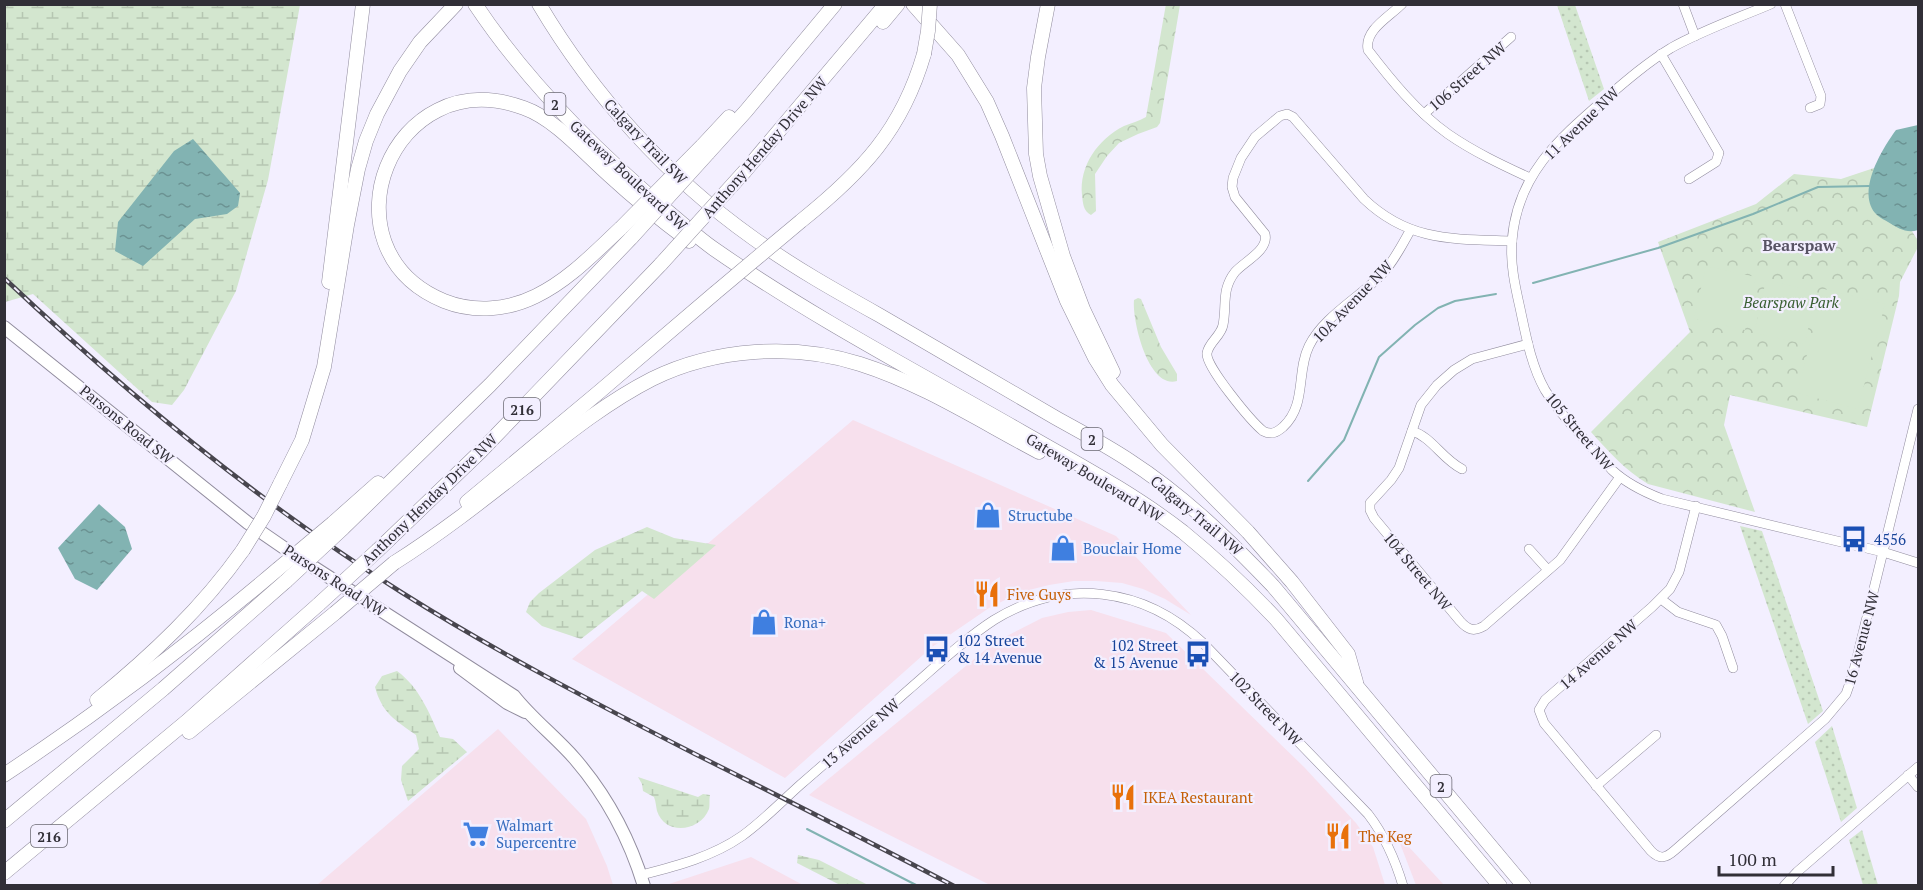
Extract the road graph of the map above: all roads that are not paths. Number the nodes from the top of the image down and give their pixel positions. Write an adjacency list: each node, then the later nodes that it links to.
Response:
1 (363, 4): 35 (highway)
2 (475, 4): 27 (highway, Gateway Boulevard SW / 2)
3 (538, 4): 26 (highway, Calgary Trail SW / 2)
4 (835, 4): 24 (highway, bridge)
5 (886, 4): 15 (highway)
6 (898, 4): 15 (highway)
7 (913, 4): 32 (highway)
8 (930, 4): 43 (highway, bridge)
9 (1048, 4): 32 (highway)
10 (1402, 4): 20 (street, 106 Street NW)
11 (1683, 4): 16 (street)
12 (1771, 4): 16 (street, 11 Avenue NW)
13 (1785, 4): 19 (street)
14 (455, 5): 35 (highway)
15 (879, 20): 57 (highway, Anthony Henday Drive NW / 216, bridge)
16 (1695, 36): 18 (street, 11 Avenue NW)
17 (1511, 38): 20 (street, 106 Street NW)
18 (1661, 54): 21 (street, 11 Avenue NW); 22 (street)
19 (1810, 108)
20 (1424, 114): 21 (street, 106 Street NW)
21 (1530, 178): 25 (street, 11 Avenue NW)
22 (1689, 179)
23 (1411, 229): 23 (street, 10A Avenue NW); 25 (street)
24 (626, 233): 28 (highway); 46 (highway, 216, bridge)
25 (1512, 241): 30 (street, 105 Street NW)
26 (777, 254): 50 (highway, Calgary Trail NW / 2)
27 (752, 274): 28 (highway, Gateway Boulevard NW / 2)
28 (821, 316): 38 (highway, Gateway Boulevard NW / 2)
29 (4, 327): 40 (main road, Parsons Road SW)
30 (1528, 344): 33 (street); 37 (street, 105 Street NW)
31 (1918, 408): 34 (street, 16 Avenue NW)
32 (1133, 412): 50 (highway)
33 (1412, 431): 36 (street); 45 (street, 104 Street NW)
34 (1914, 447): 42 (street, 16 Avenue NW)
35 (290, 462): 53 (highway, bridge)
36 (1462, 469)
37 (1620, 477): 39 (street, 105 Street NW); 45 (street)
38 (1113, 484): 43 (highway); 58 (highway, Gateway Boulevard NW / 2)
39 (1696, 507): 42 (street, 105 Street NW); 48 (street, 14 Avenue NW)
40 (248, 523): 61 (main road, Parsons Road NW)
41 (1529, 549): 45 (street)
42 (1883, 552): 44 (street, 105 Street NW); 55 (street, 16 Avenue NW)
43 (394, 563): 57 (highway, bridge)
44 (1918, 563)
45 (1548, 570)
46 (282, 575): 53 (highway); 59 (highway, 216)
47 (1079, 593): 61 (street, 13 Avenue NW); 62 (street, 102 Street NW)
48 (1660, 599): 49 (street); 55 (street, 14 Avenue NW)
49 (1733, 668)
50 (1358, 687): 65 (highway, Calgary Trail NW / 2)
51 (1656, 735): 55 (street)
52 (1918, 767): 54 (street)
53 (4, 775)
54 (1908, 776): 56 (street); 66 (street)
55 (1596, 786)
56 (1918, 787)
57 (94, 799): 60 (highway, Anthony Henday Drive NW / 216)
58 (1444, 819): 63 (highway); 64 (highway, Gateway Boulevard NW / 2)
59 (4, 821)
60 (4, 873)
61 (642, 880)
62 (1403, 885)
63 (1488, 885)
64 (1500, 885)
65 (1524, 885)
66 (1784, 885)

